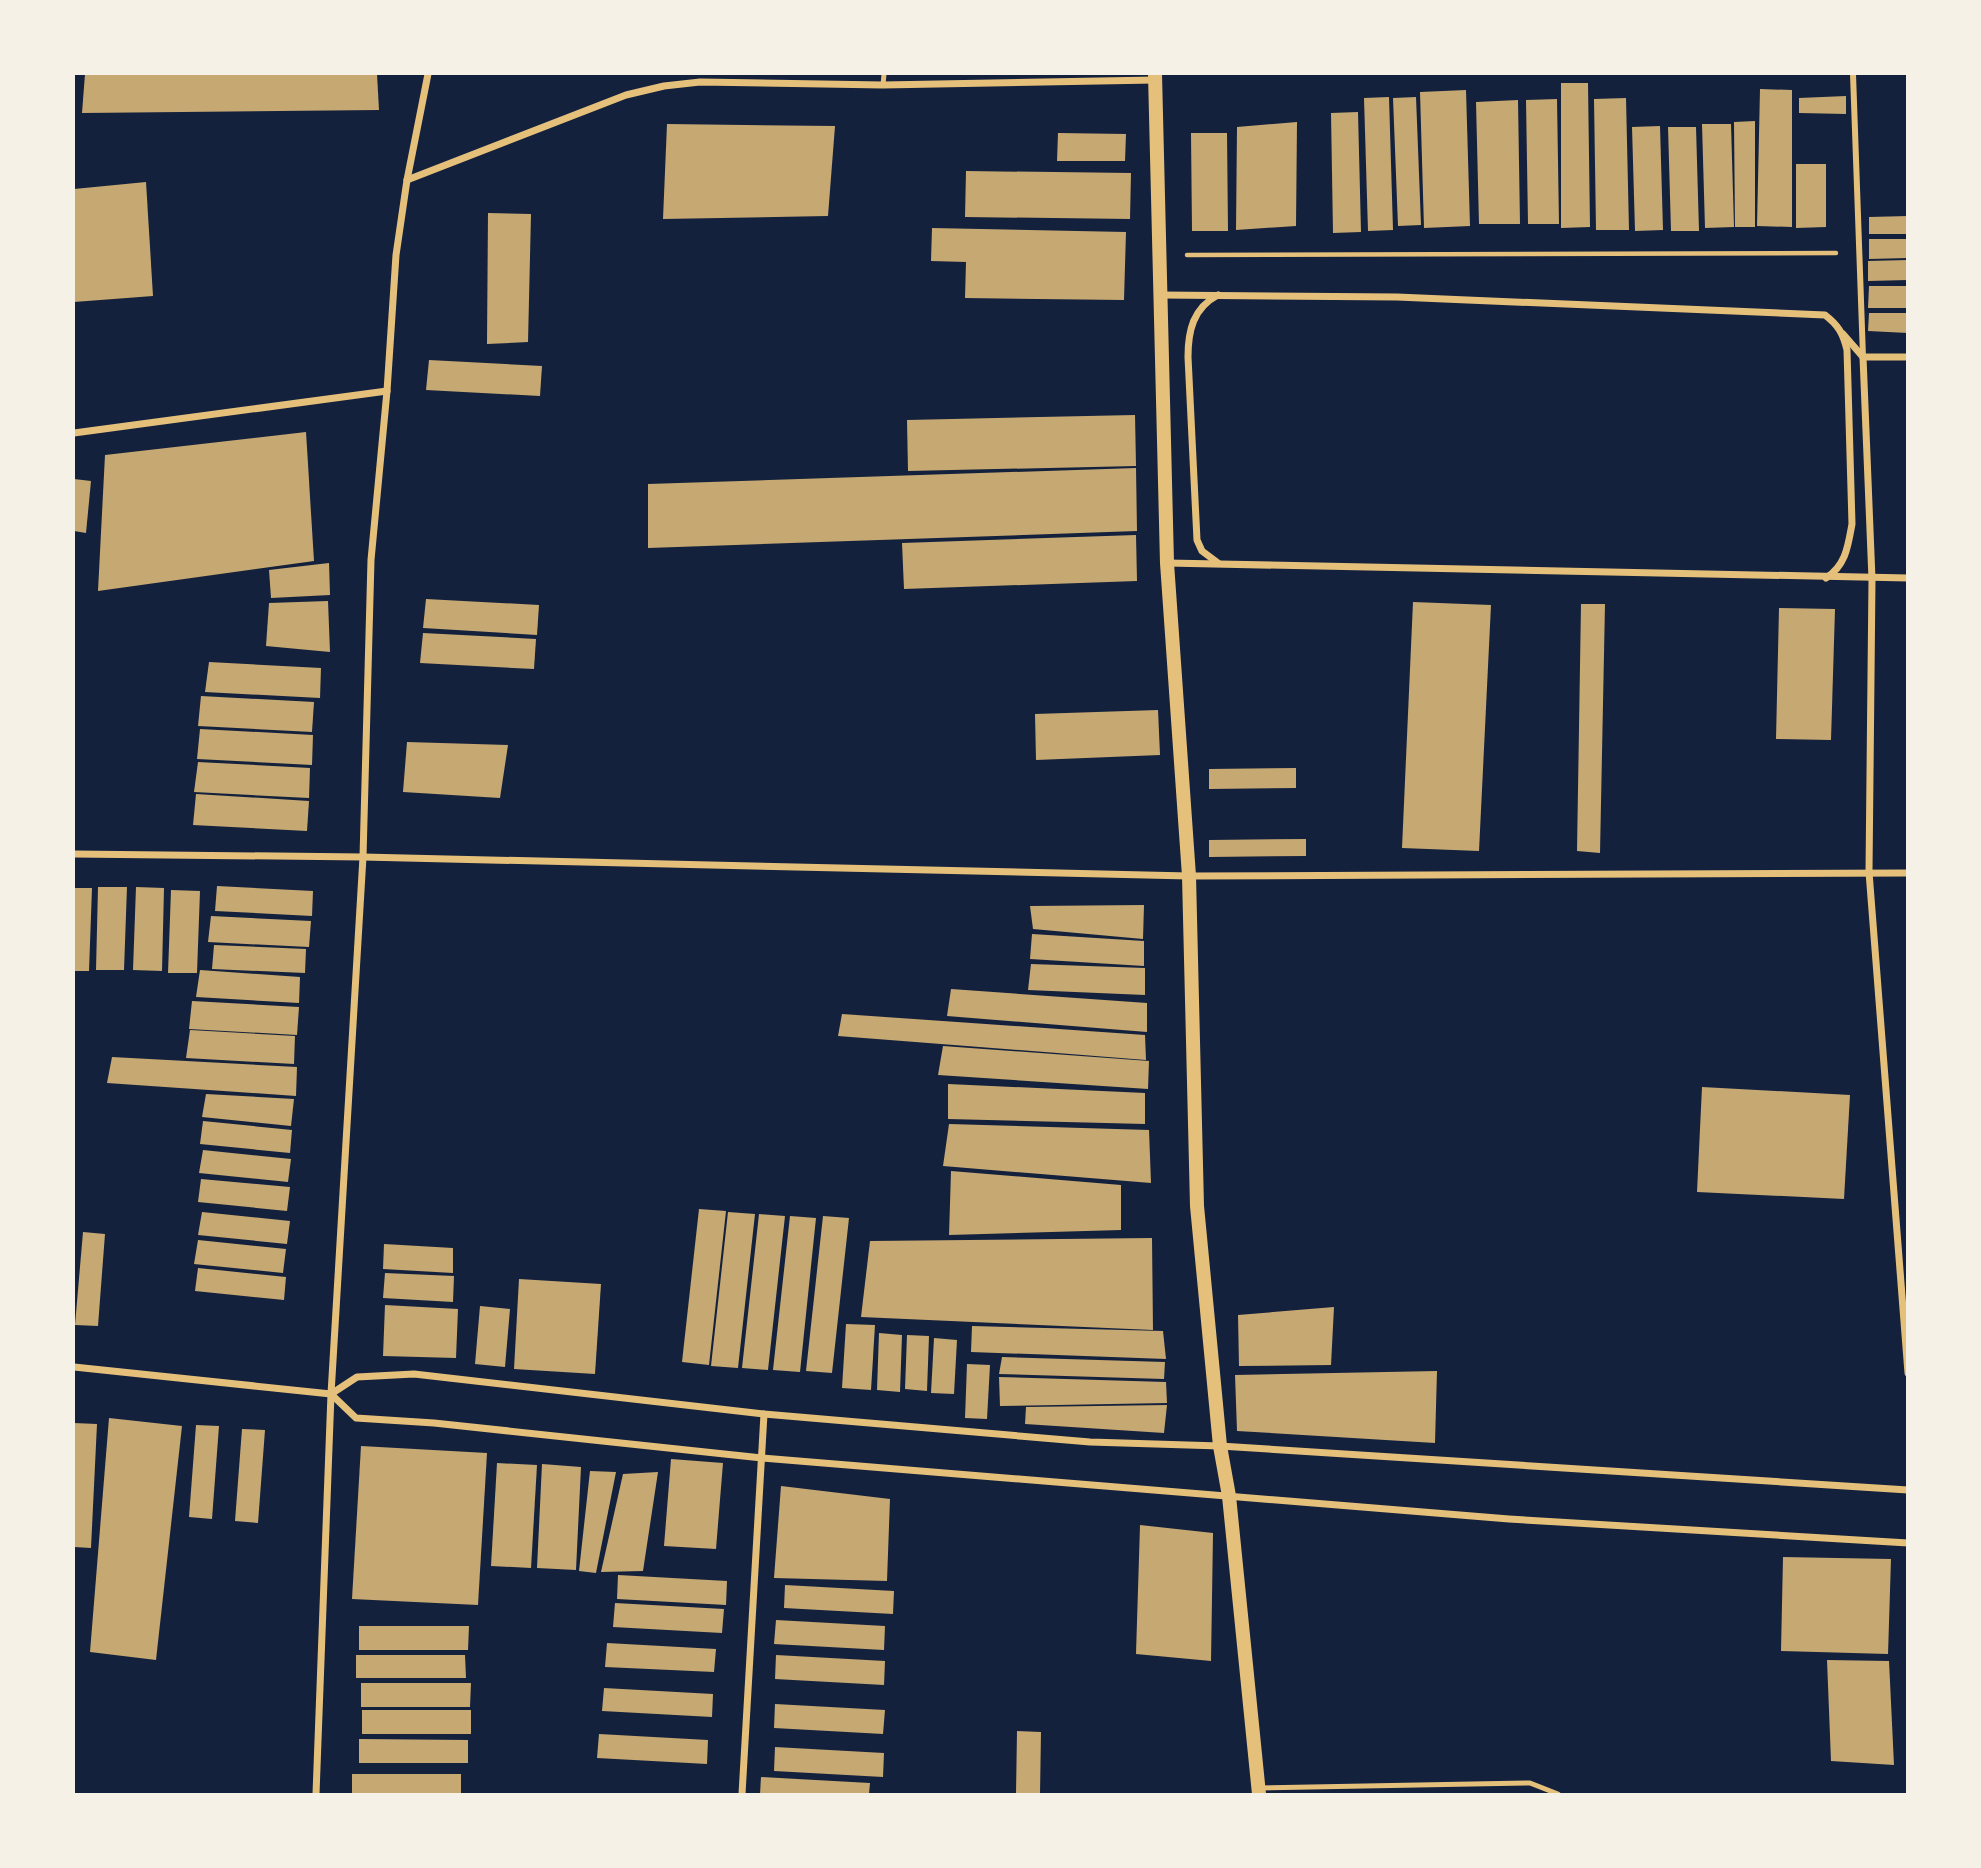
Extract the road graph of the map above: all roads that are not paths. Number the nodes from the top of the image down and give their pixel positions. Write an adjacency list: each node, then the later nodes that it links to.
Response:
1 (428, 74): 6 (street)
2 (884, 74): 5 (lane)
3 (1853, 74): 10 (street)
4 (1155, 77): 5 (street); 8 (main road)
5 (883, 85): 6 (street)
6 (407, 180): 12 (street)
7 (1218, 294): 8 (street); 9 (street); 15 (street)
8 (1161, 295): 14 (main road)
9 (1843, 334): 10 (street); 16 (street)
10 (1863, 357): 11 (street); 18 (street)
11 (1908, 357)
12 (387, 391): 13 (street); 20 (street)
13 (74, 433)
14 (1167, 563): 15 (street); 23 (main road)
15 (1220, 564): 16 (street)
16 (1826, 578): 18 (street)
17 (1908, 578): 18 (street)
18 (1872, 579): 21 (street)
19 (74, 854): 20 (street)
20 (363, 857): 23 (street); 26 (street)
21 (1869, 872): 22 (street); 23 (street); 25 (street)
22 (1908, 873)
23 (1189, 876): 28 (main road)
24 (74, 1367): 26 (street)
25 (1908, 1373)
26 (331, 1394): 27 (street); 29 (street); 34 (street)
27 (764, 1414): 28 (street); 29 (street)
28 (1220, 1446): 30 (street); 31 (main road)
29 (762, 1458): 31 (street); 35 (street)
30 (1908, 1490)
31 (1229, 1496): 32 (street); 33 (main road)
32 (1908, 1543)
33 (1259, 1791): 36 (lane)
34 (316, 1794)
35 (742, 1794)
36 (1558, 1794)

